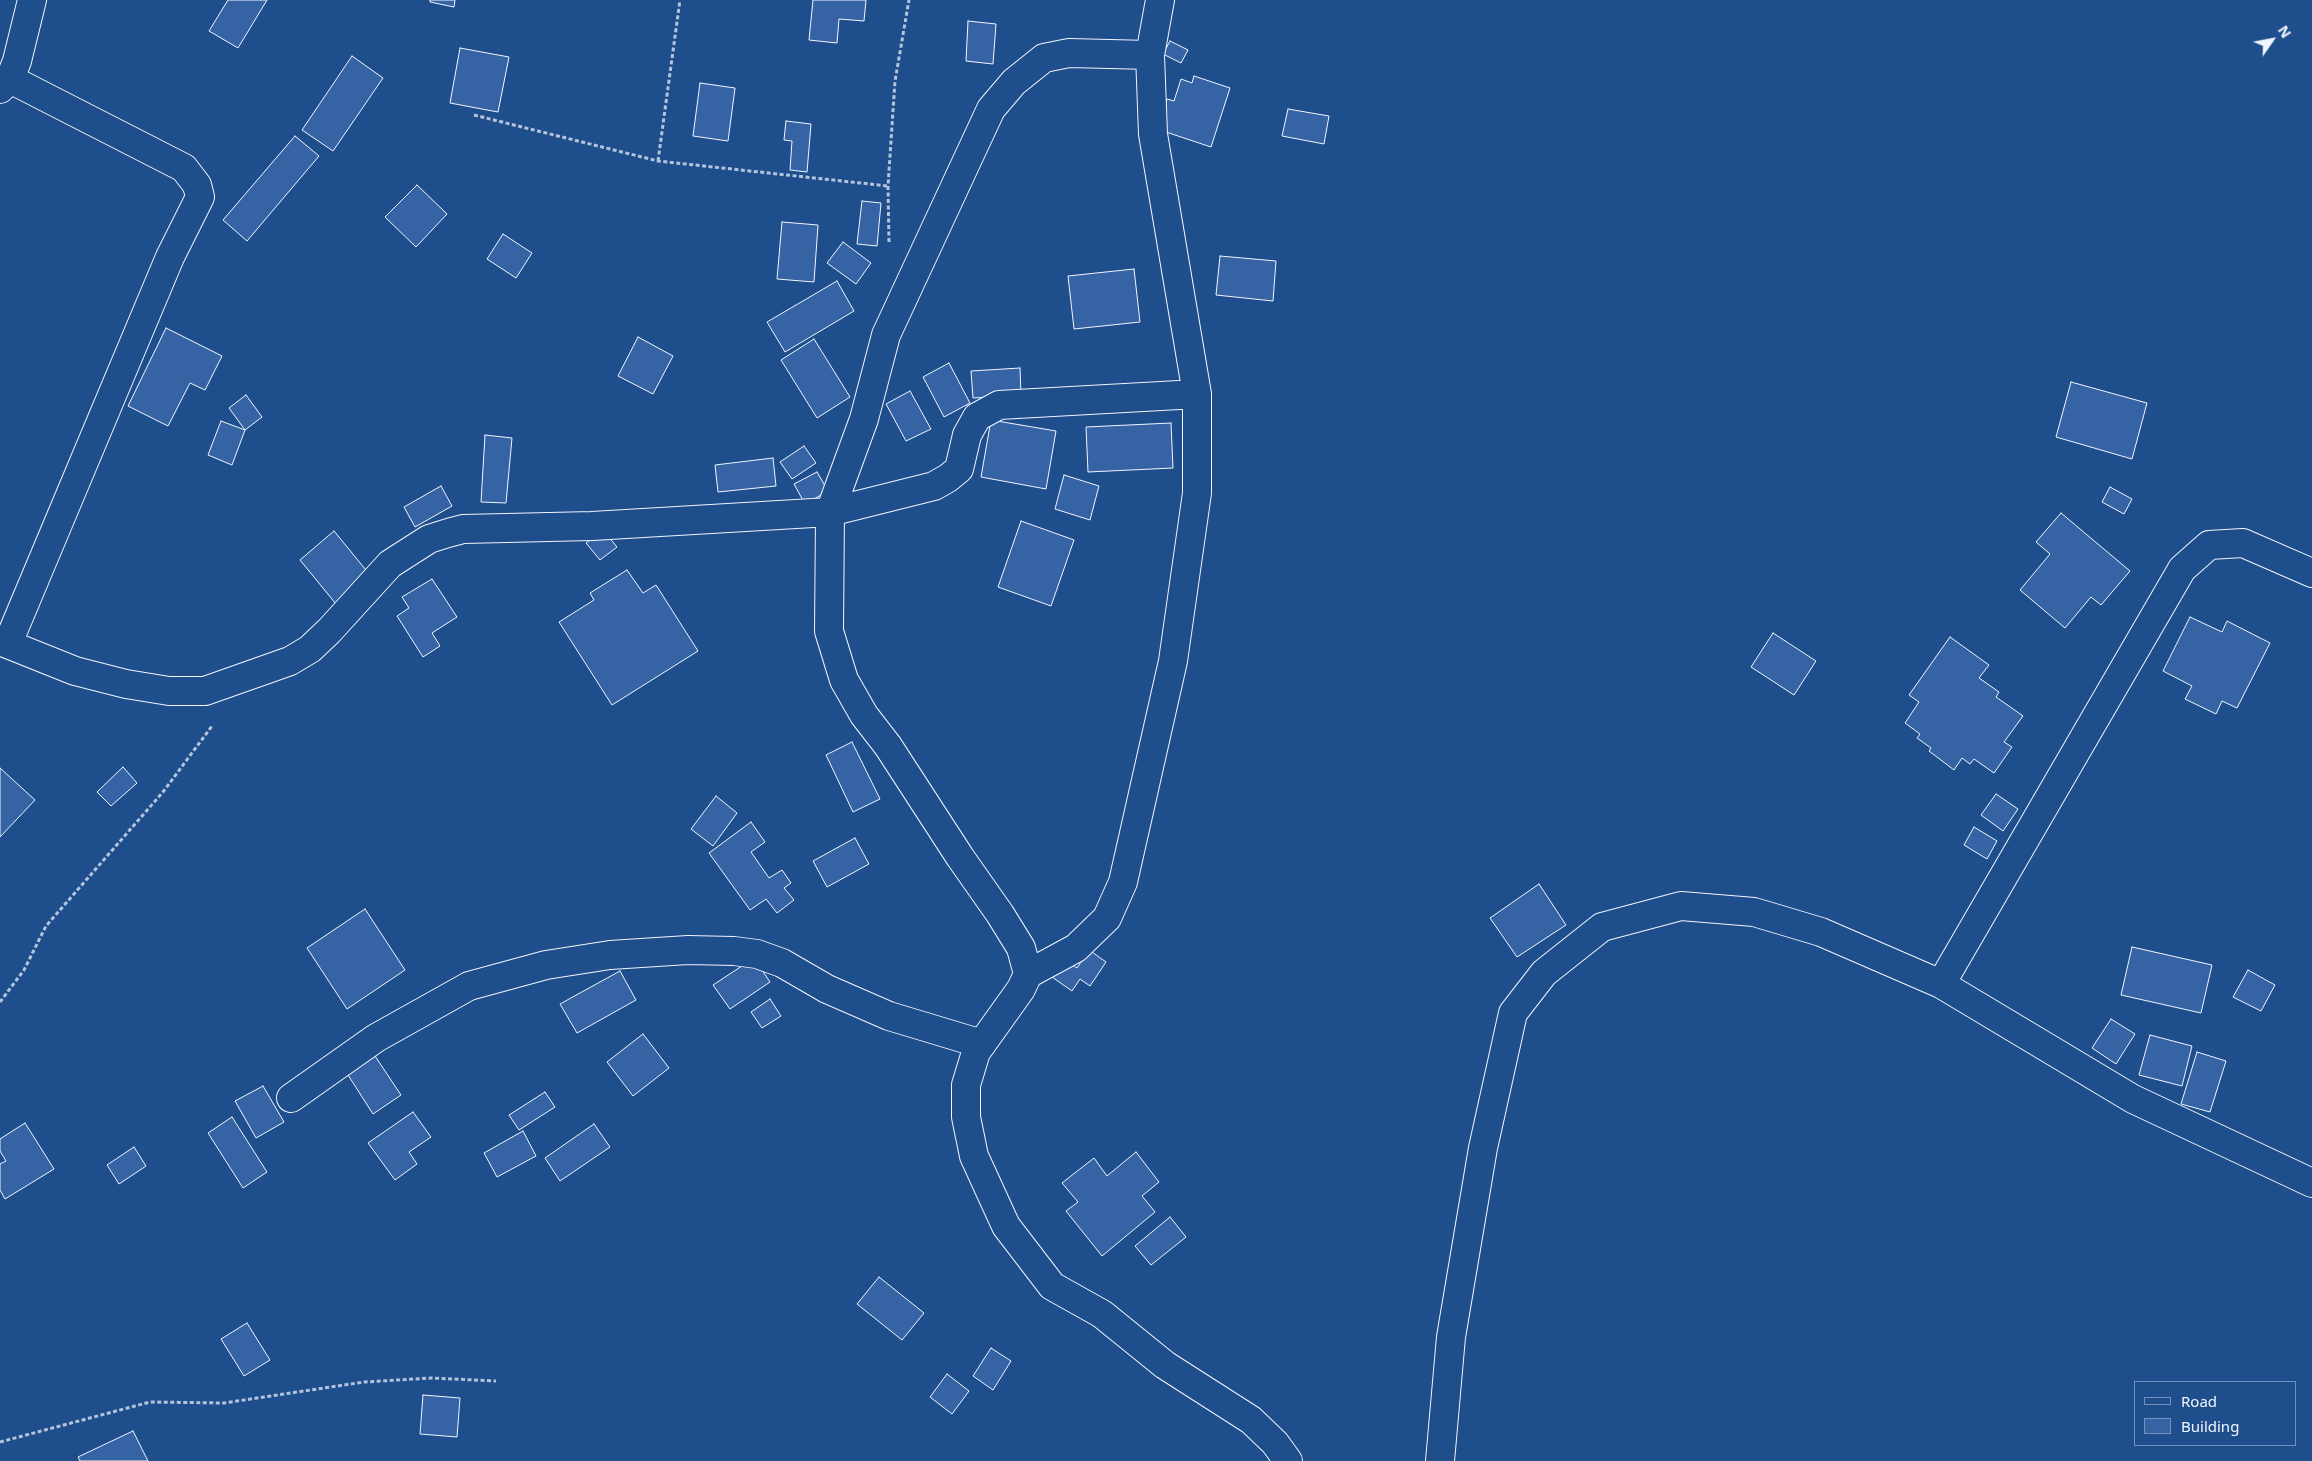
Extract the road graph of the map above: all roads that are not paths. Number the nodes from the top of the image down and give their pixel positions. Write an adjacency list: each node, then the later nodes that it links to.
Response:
1 (32, 0): 4 (street)
2 (1160, 0): 3 (street)
3 (1150, 55): 5 (street); 6 (street)
4 (5, 84): 8 (street)
5 (1197, 394): 6 (street); 9 (street)
6 (830, 512): 8 (street); 9 (street)
7 (2312, 573): 10 (street)
8 (4, 642)
9 (1028, 974): 11 (street)
10 (1941, 984): 13 (street); 15 (street)
11 (982, 1044): 12 (street); 14 (street)
12 (291, 1098)
13 (2312, 1183)
14 (1288, 1461)
15 (1440, 1461)

